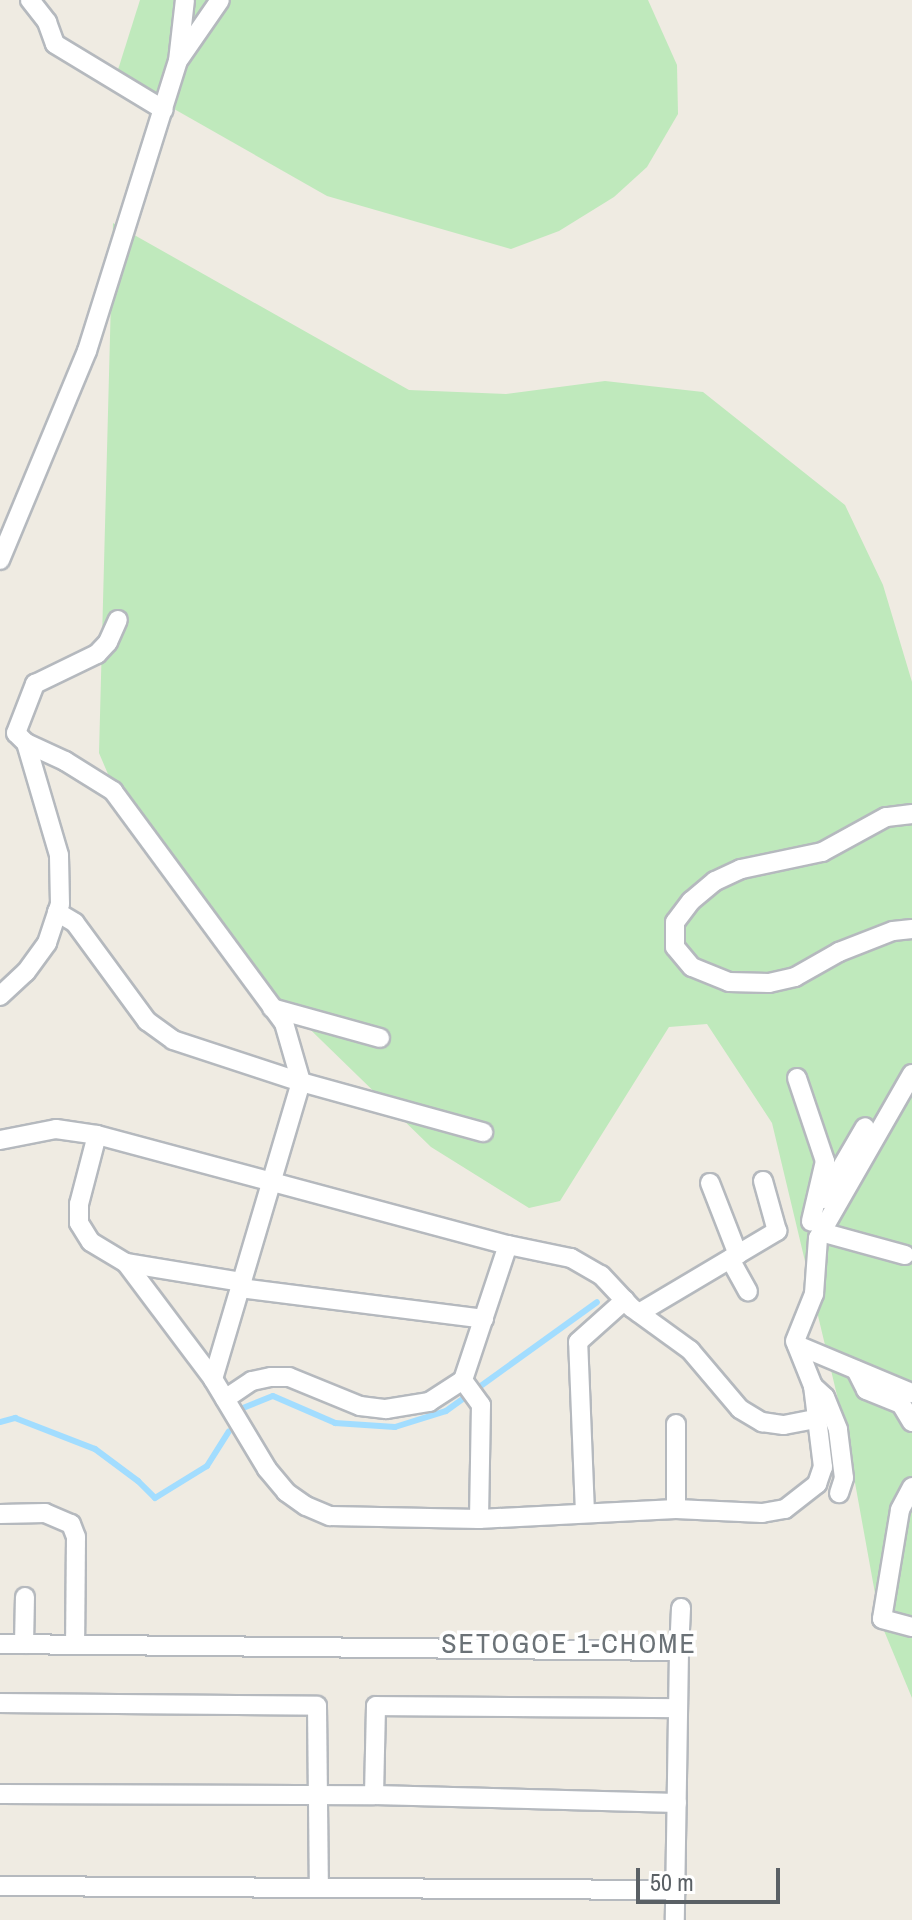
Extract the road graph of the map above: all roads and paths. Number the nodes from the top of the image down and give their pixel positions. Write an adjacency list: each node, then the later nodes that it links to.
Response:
1 (30, 0): 5 (street)
2 (185, 0): 4 (street)
3 (220, 0): 4 (street)
4 (178, 61): 5 (street)
5 (164, 110): 6 (street)
6 (0, 560)
7 (118, 620): 8 (street)
8 (26, 743): 10 (street); 13 (street)
9 (912, 814): 11 (street)
10 (57, 912): 12 (street); 17 (street)
11 (912, 929)
12 (0, 996)
13 (272, 1008): 14 (street); 17 (street)
14 (380, 1038)
15 (912, 1074): 25 (street)
16 (797, 1078): 25 (street)
17 (301, 1082): 19 (street); 23 (street)
18 (865, 1127): 25 (street)
19 (483, 1132)
20 (97, 1135): 21 (street); 23 (street); 29 (street)
21 (0, 1140)
22 (763, 1181): 28 (street)
23 (272, 1182): 26 (street); 30 (street)
24 (710, 1183): 28 (street)
25 (817, 1230): 27 (street); 35 (street)
26 (508, 1245): 32 (street); 34 (street)
27 (905, 1255)
28 (734, 1257): 31 (street); 33 (street)
29 (126, 1263): 30 (street); 37 (street)
30 (241, 1285): 34 (street); 37 (street)
31 (748, 1291)
32 (625, 1300): 33 (street); 48 (street)
33 (639, 1313): 42 (street)
34 (484, 1319): 38 (street)
35 (797, 1345): 36 (street); 39 (street)
36 (856, 1370): 40 (street); 43 (street)
37 (213, 1379): 41 (street)
38 (464, 1381): 41 (street); 50 (street)
39 (813, 1386): 42 (street); 46 (street)
40 (912, 1393)
41 (225, 1399): 50 (street)
42 (814, 1419): 47 (street)
43 (912, 1422)
44 (676, 1424): 47 (street)
45 (912, 1487): 53 (street)
46 (839, 1493)
47 (676, 1509): 48 (street)
48 (585, 1513): 50 (street)
49 (0, 1514): 56 (street)
50 (479, 1519)
51 (25, 1597): 55 (street)
52 (681, 1608): 57 (street)
53 (912, 1627)
54 (0, 1644): 55 (street)
55 (24, 1644): 56 (street)
56 (75, 1644): 57 (street)
57 (679, 1651): 59 (street)
58 (0, 1703): 61 (street)
59 (678, 1708): 62 (street); 63 (street)
60 (0, 1794): 61 (street)
61 (318, 1795): 62 (street); 65 (street)
62 (374, 1795): 63 (street)
63 (677, 1803): 66 (street)
64 (0, 1886): 65 (street)
65 (319, 1887): 66 (street)
66 (676, 1890): 67 (street)
67 (675, 1920)

